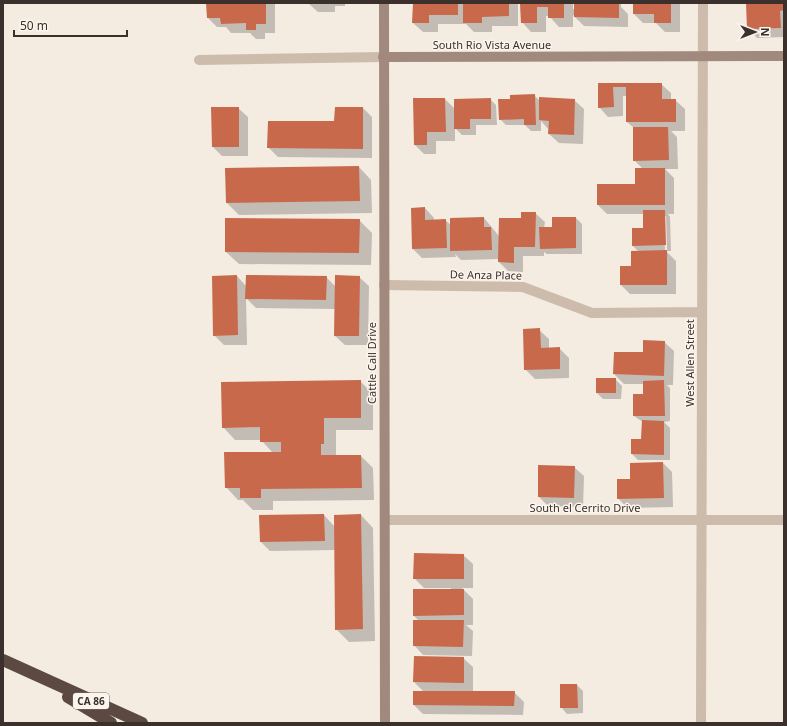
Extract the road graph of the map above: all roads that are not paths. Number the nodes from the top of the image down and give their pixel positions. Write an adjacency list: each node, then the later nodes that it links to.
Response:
1 (384, 3): 4 (street, Cattle Call Drive)
2 (703, 3): 5 (street, West Allen Street)
3 (784, 56): 5 (street, South Rio Vista Avenue)
4 (383, 57): 5 (street, South Rio Vista Avenue); 6 (street, South Rio Vista Avenue); 7 (street, Cattle Call Drive)
5 (702, 57): 8 (street, West Allen Street)
6 (199, 60)
7 (384, 285): 8 (street, De Anza Place); 9 (street, Cattle Call Drive)
8 (702, 312): 10 (street, West Allen Street)
9 (385, 520): 10 (street, South el Cerrito Drive); 16 (street, Cattle Call Drive)
10 (702, 520): 11 (street, South el Cerrito Drive); 17 (street, West Allen Street)
11 (784, 520)
12 (3, 660): 13 (highway, CA 86)
13 (41, 678): 14 (highway, CA 86); 15 (highway, CA 86)
14 (111, 723)
15 (142, 723)
16 (385, 723)
17 (701, 723)

